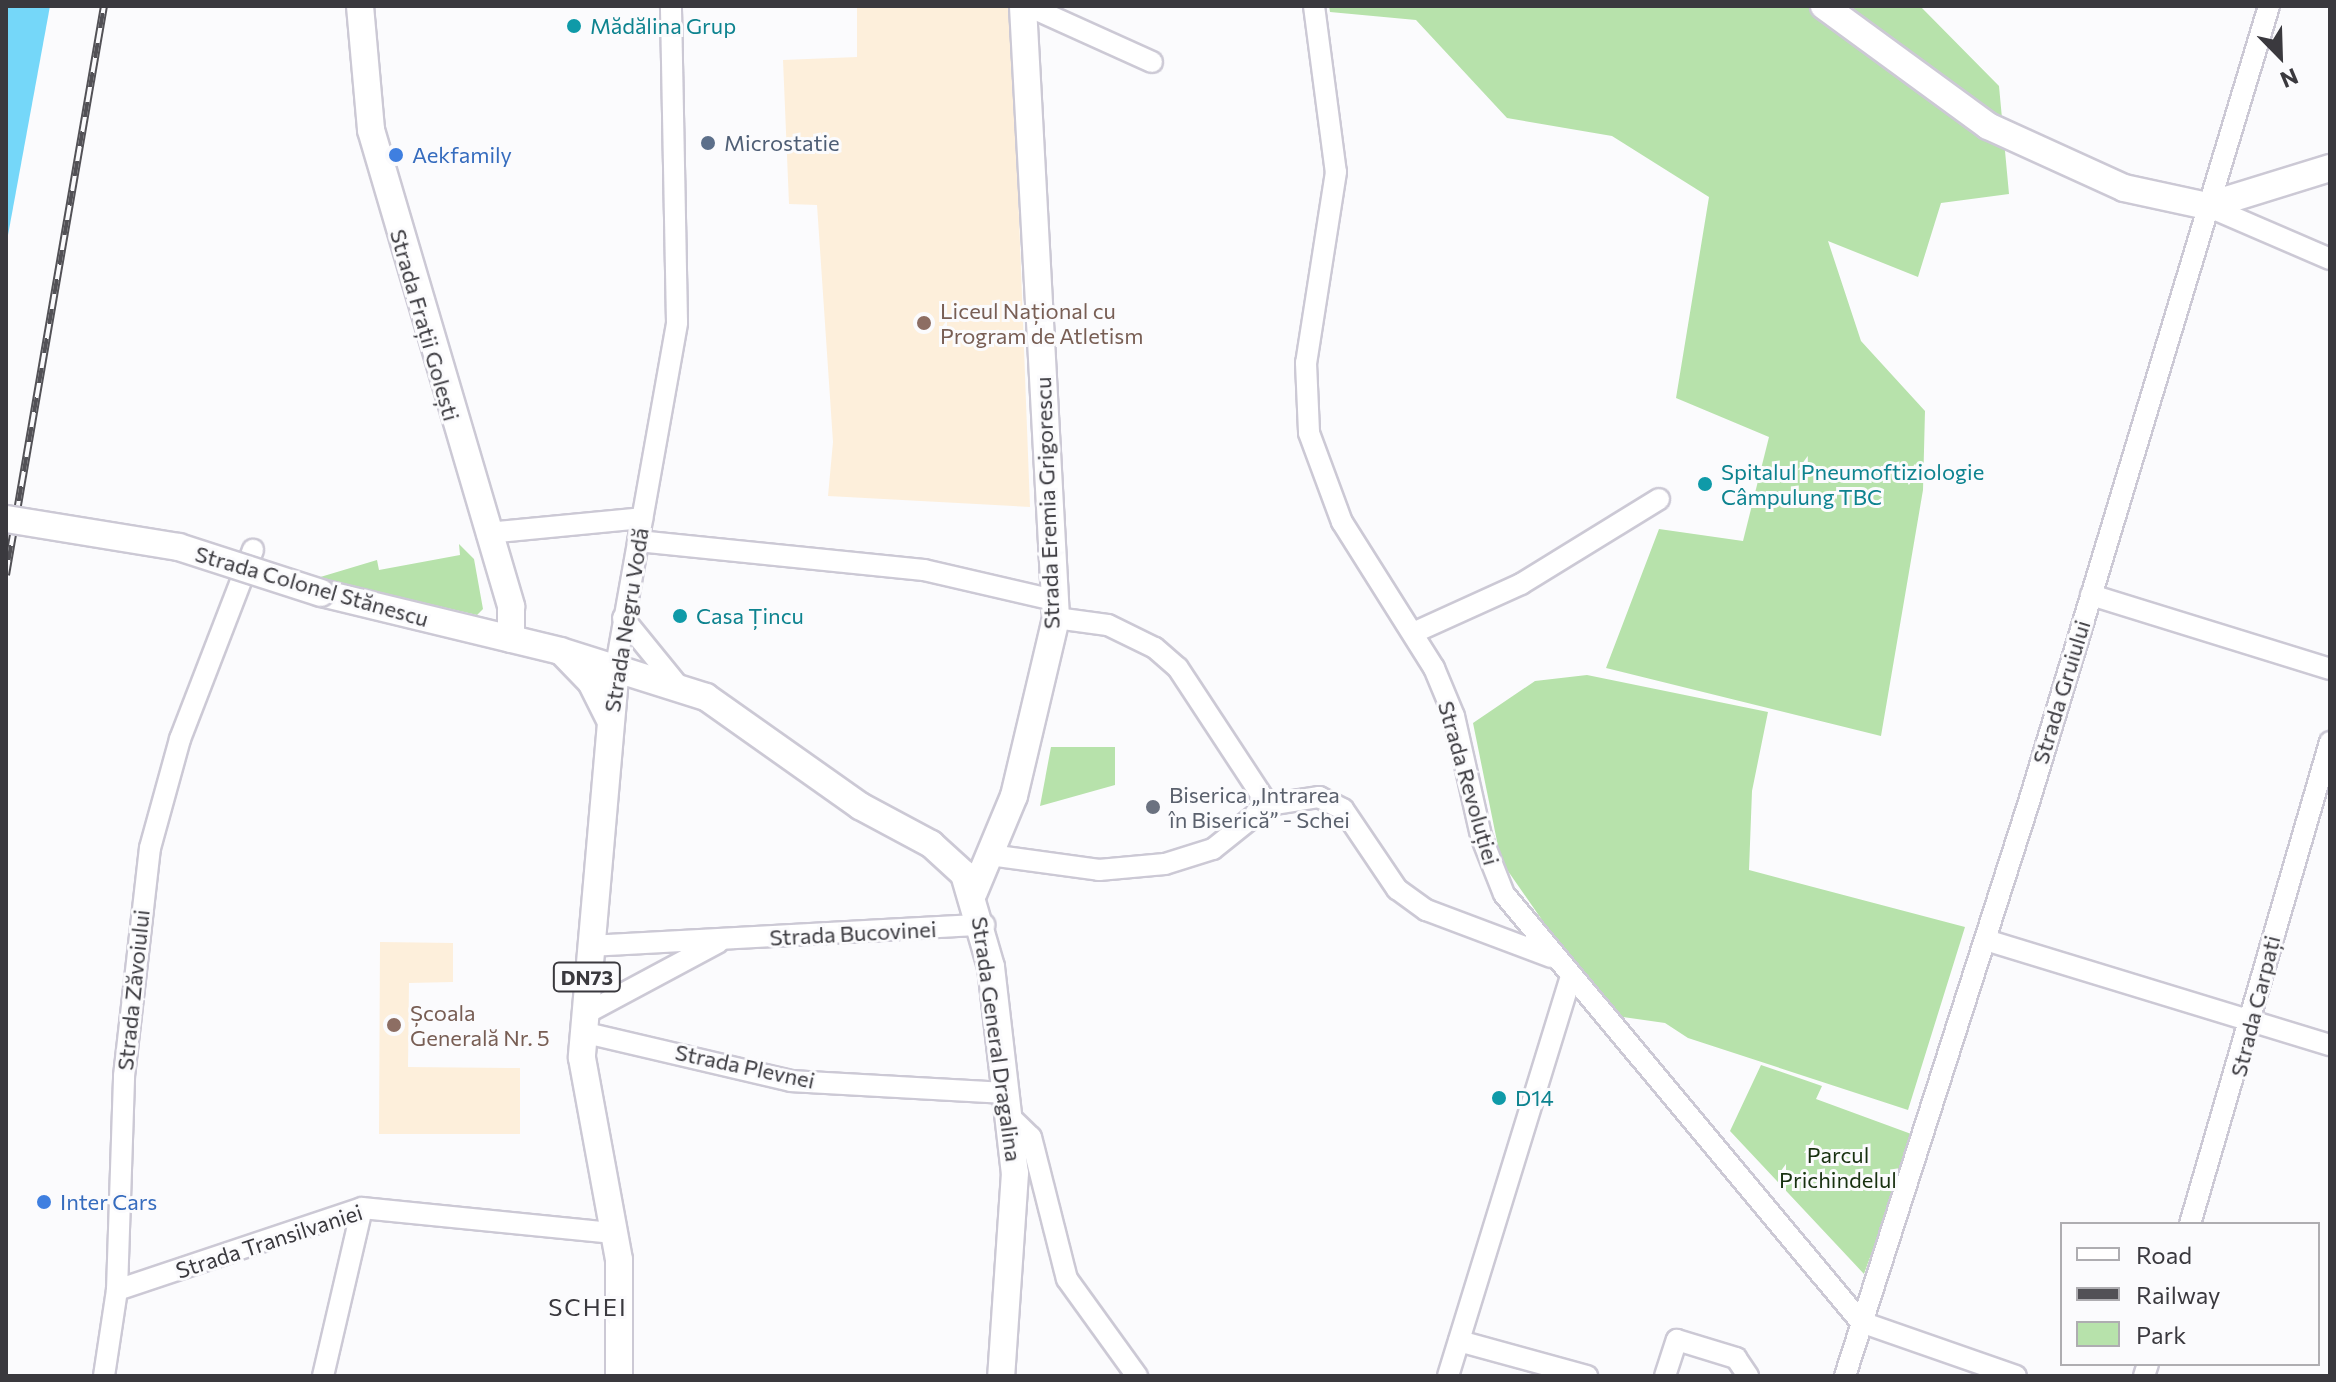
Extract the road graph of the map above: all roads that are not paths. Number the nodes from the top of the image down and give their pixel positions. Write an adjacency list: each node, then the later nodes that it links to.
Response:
1 (360, 6): 14 (main road, Strada Frații Golești)
2 (671, 6): 12 (street, Strada Negru Vodă / DN73)
3 (1025, 6): 7 (street); 18 (main road, Strada Eremia Grigorescu)
4 (1314, 6): 20 (street, Strada Revoluției)
5 (1824, 6): 9 (main road)
6 (2269, 6): 9 (street, Strada Gruiului)
7 (1152, 62)
8 (2330, 168): 9 (main road)
9 (2207, 206): 10 (street); 17 (street, Strada Gruiului)
10 (2330, 259)
11 (1659, 499): 20 (street)
12 (642, 518): 14 (street); 15 (street, Strada Negru Vodă / DN73)
13 (6, 519): 21 (main road, Strada Colonel Stănescu, bridge)
14 (487, 533): 21 (main road, Strada Frații Golești)
15 (638, 541): 18 (street); 19 (street, Strada Negru Vodă / DN73)
16 (253, 550): 44 (street, Strada Zăvoiului)
17 (2091, 595): 24 (street); 33 (street, Strada Gruiului)
18 (1055, 609): 28 (street); 29 (main road, Strada Eremia Grigorescu)
19 (623, 618): 23 (street, Strada Negru Vodă / DN73); 25 (street)
20 (1413, 633): 35 (street, Strada Revoluției)
21 (511, 639): 22 (main road, Strada Colonel Stănescu)
22 (560, 651): 23 (main road, Strada Colonel Stănescu); 26 (main road)
23 (616, 666): 25 (main road, Strada General Dragalina); 26 (main road, Strada Negru Vodă / DN73)
24 (2330, 669)
25 (679, 687): 26 (main road); 30 (main road, Strada General Dragalina)
26 (610, 712): 34 (main road, Strada Negru Vodă / DN73)
27 (2330, 742): 37 (street, Strada Carpați)
28 (1268, 805): 29 (street); 35 (street)
29 (990, 855): 30 (main road, Strada Eremia Grigorescu)
30 (974, 892): 31 (main road, Strada General Dragalina)
31 (984, 925): 32 (street, Strada Bucovinei); 40 (main road, Strada General Dragalina)
32 (722, 940): 34 (street, Strada Bucovinei); 38 (street, Strada Bucovinei)
33 (1986, 940): 37 (street); 45 (street, Strada Gruiului)
34 (590, 946): 38 (main road, Strada Negru Vodă / DN73)
35 (1551, 957): 36 (street, Strada Revoluției)
36 (1570, 979): 45 (street, Strada Revoluției); 46 (street)
37 (2247, 1020): 39 (street); 42 (street, Strada Carpați)
38 (583, 1024): 40 (street, Strada Plevnei); 43 (main road, Strada Negru Vodă / DN73)
39 (2330, 1045)
40 (1007, 1105): 50 (main road, Strada General Dragalina); 51 (street)
41 (362, 1208): 43 (street, Strada Transilvaniei); 44 (street, Strada Transilvaniei); 48 (street)
42 (2191, 1222)
43 (614, 1233): 49 (main road, DN73)
44 (117, 1290): 47 (street, Strada Zăvoiului)
45 (1861, 1322): 56 (street, Strada Gruiului); 57 (street)
46 (1459, 1341): 52 (street); 53 (street)
47 (104, 1376)
48 (323, 1376)
49 (619, 1376)
50 (1001, 1376)
51 (1137, 1376)
52 (1448, 1376)
53 (1587, 1376)
54 (1665, 1376): 55 (street)
55 (1748, 1376)
56 (1845, 1376)
57 (2016, 1376)

